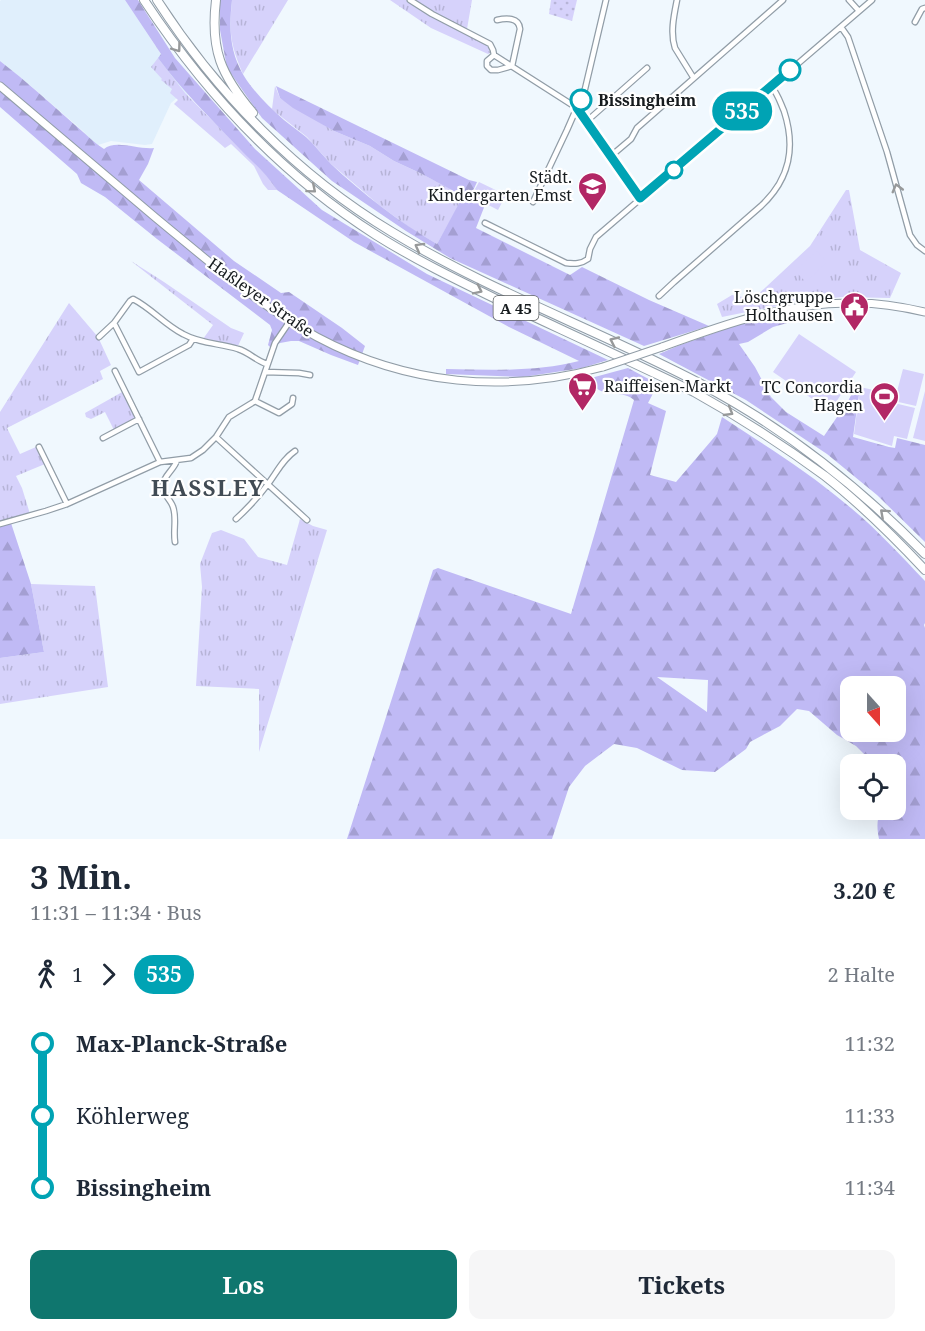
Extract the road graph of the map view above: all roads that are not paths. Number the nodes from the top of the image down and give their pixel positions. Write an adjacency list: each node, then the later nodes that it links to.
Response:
1 (144, 0): 55 (highway, A 45, one-way to 55)
2 (157, 0): 23 (highway, A 45)
3 (216, 0): 23 (highway)
4 (410, 0): 15 (street)
5 (606, 0): 21 (street)
6 (677, 0): 18 (street)
7 (783, 0): 18 (street)
8 (849, 0): 11 (street)
9 (872, 0): 11 (street)
10 (925, 8): 13 (street)
11 (859, 11): 14 (street)
12 (497, 20): 16 (street)
13 (915, 22)
14 (841, 27): 20 (street); 28 (street, one-way to 14)
15 (494, 55): 16 (street); 16 (street)
16 (512, 66): 21 (street)
17 (647, 68): 22 (street)
18 (693, 77): 24 (street)
19 (0, 86): 31 (main road, Haßleyer Straße)
20 (771, 86): 25 (street); 29 (street)
21 (577, 108): 22 (street); 26 (street)
22 (587, 121): 24 (street)
23 (259, 128): 54 (highway, A 45, one-way to 23)
24 (612, 156): 25 (street)
25 (640, 198): 27 (street)
26 (533, 201)
27 (485, 223)
28 (925, 251)
29 (659, 296)
30 (925, 312): 31 (main road, Haßleyer Straße, bridge)
31 (290, 321): 35 (street)
32 (114, 323): 33 (street); 34 (street); 34 (street)
33 (99, 337)
34 (194, 339): 35 (street)
35 (267, 364): 37 (street)
36 (115, 371): 41 (street)
37 (265, 372): 38 (street); 40 (street)
38 (310, 375)
39 (293, 398): 40 (street)
40 (255, 400): 42 (street)
41 (139, 419): 43 (street); 47 (street)
42 (216, 437): 46 (street); 48 (street)
43 (102, 438)
44 (39, 447): 49 (street)
45 (295, 451): 48 (street)
46 (177, 460): 47 (street); 53 (street)
47 (160, 462): 49 (street)
48 (268, 484): 50 (street); 51 (street)
49 (67, 504): 52 (street)
50 (236, 519)
51 (307, 520)
52 (0, 524)
53 (175, 542)
54 (925, 554)
55 (925, 570)

